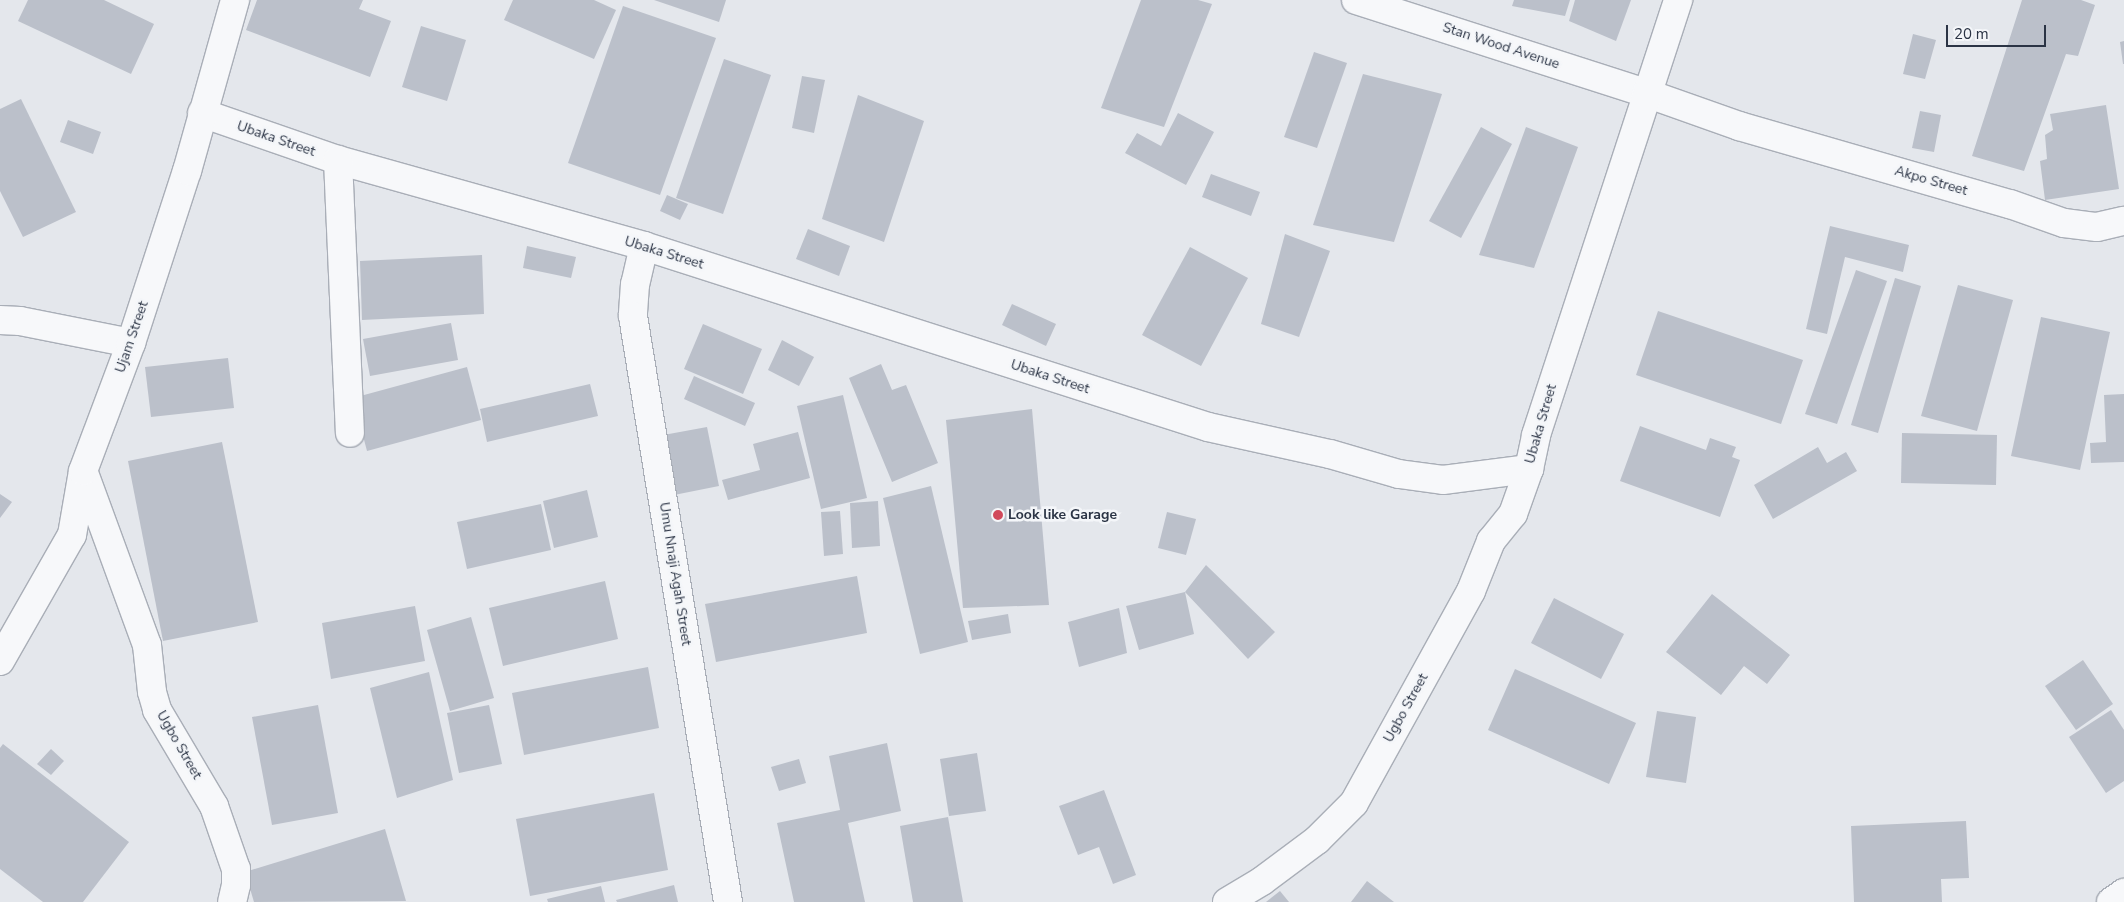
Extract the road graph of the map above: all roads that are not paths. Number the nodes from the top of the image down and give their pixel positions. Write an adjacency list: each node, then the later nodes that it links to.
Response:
1 (235, 0): 5 (street, Ujam Street)
2 (1356, 0): 4 (street, Stan Wood Avenue)
3 (1678, 0): 4 (street, Ubaka Street)
4 (1646, 93): 6 (street, Stan Wood Avenue); 13 (street, Ubaka Street)
5 (202, 113): 7 (street, Ubaka Street); 11 (street, Ujam Street)
6 (1739, 126): 8 (street, Akpo Street)
7 (338, 160): 9 (street, Ubaka Street); 12 (street)
8 (2124, 221)
9 (644, 246): 13 (street, Ubaka Street); 18 (street, Umu Nnaji Agah Street)
10 (0, 320): 11 (street)
11 (131, 343): 14 (street, Ujam Street)
12 (350, 433)
13 (1530, 469): 19 (street, Ugbo Street)
14 (83, 472): 15 (street, Ujam Street); 17 (street, Ugbo Street)
15 (0, 661)
16 (2124, 893): 20 (street)
17 (232, 902)
18 (728, 902)
19 (1227, 902)
20 (2111, 902)

